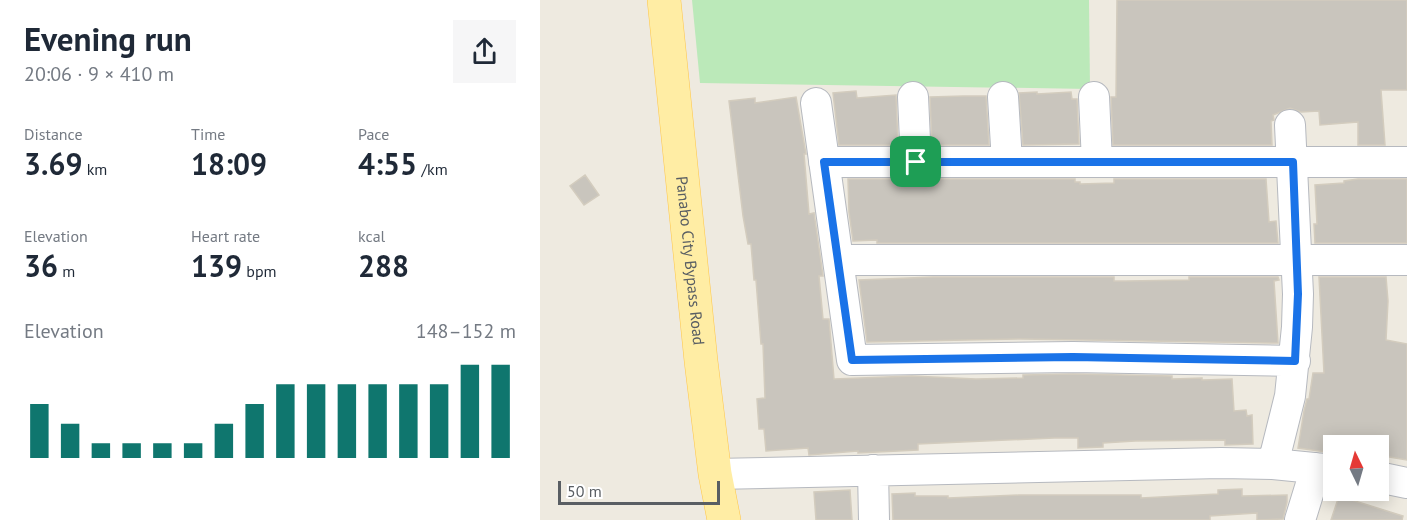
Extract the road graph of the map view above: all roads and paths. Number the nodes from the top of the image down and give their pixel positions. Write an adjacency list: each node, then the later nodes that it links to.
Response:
1 (664, 0): 21 (main road, Panabo City Bypass Road)
2 (913, 97): 8 (street)
3 (1003, 97): 9 (street)
4 (1094, 97): 10 (street)
5 (816, 103): 7 (street)
6 (1290, 125): 11 (street)
7 (824, 162): 8 (street); 13 (street)
8 (916, 162): 9 (street)
9 (1007, 162): 10 (street)
10 (1097, 162): 11 (street)
11 (1293, 162): 12 (street); 14 (street)
12 (1407, 162)
13 (838, 260): 14 (street); 16 (street)
14 (1297, 260): 15 (street); 16 (street)
15 (1407, 260)
16 (1295, 361): 17 (street)
17 (1273, 464): 18 (street); 19 (street)
18 (1323, 469)
19 (873, 470): 21 (street); 25 (street)
20 (1323, 473): 26 (street)
21 (715, 474): 24 (main road, Panabo City Bypass Road)
22 (1389, 479): 23 (street)
23 (1407, 483)
24 (724, 520)
25 (874, 520)
26 (1300, 520)

